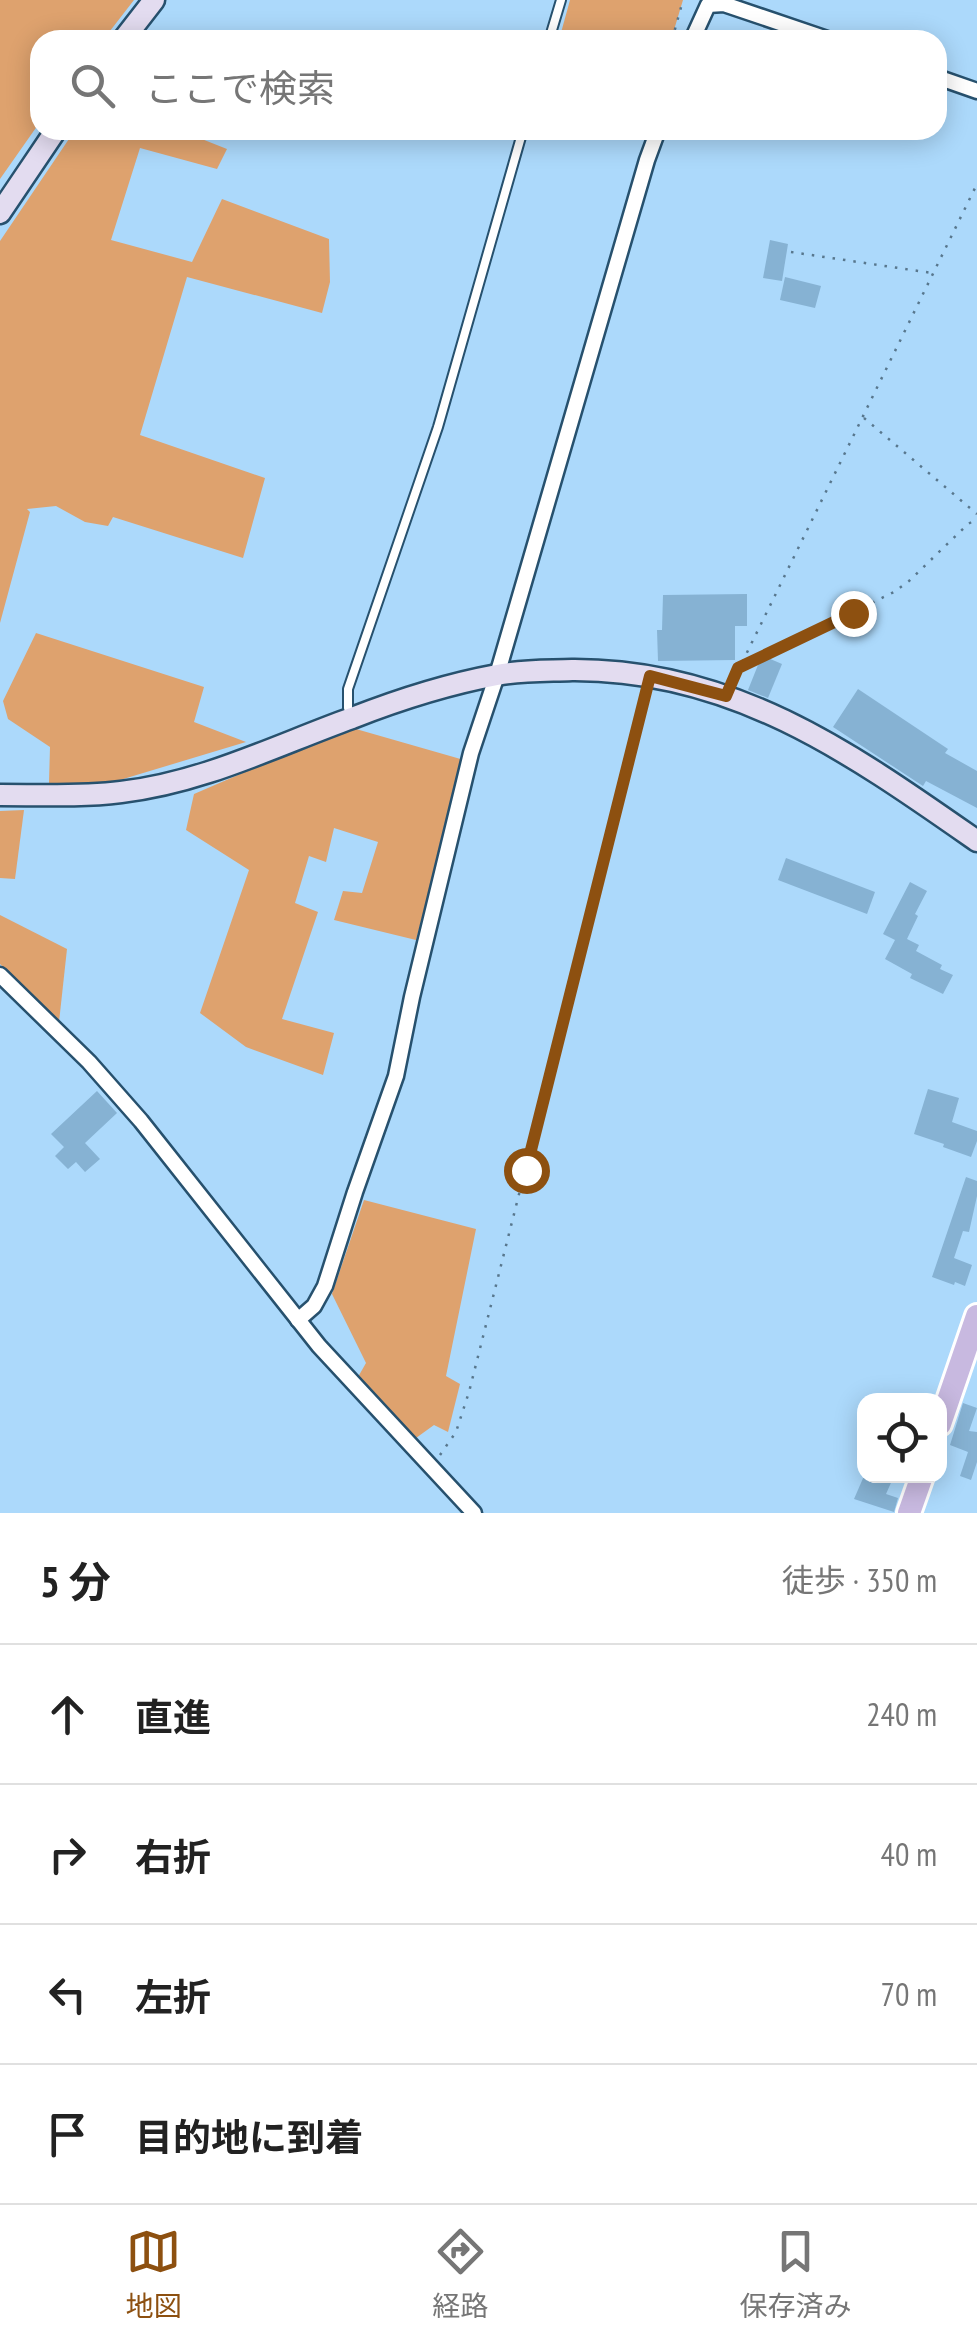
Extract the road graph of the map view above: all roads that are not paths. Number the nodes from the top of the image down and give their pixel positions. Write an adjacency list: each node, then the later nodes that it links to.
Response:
1 (154, 0): 3 (street)
2 (561, 0): 4 (lane)
3 (132, 30)
4 (552, 30)
5 (696, 30): 6 (street)
6 (801, 30)
7 (947, 80): 8 (street)
8 (977, 91)
9 (49, 140): 12 (street)
10 (520, 140): 14 (lane)
11 (655, 140): 13 (street)
12 (0, 213)
13 (497, 675): 14 (street); 16 (street); 19 (street)
14 (352, 718): 15 (street)
15 (0, 794)
16 (977, 841)
17 (0, 975): 19 (street)
18 (977, 1316): 20 (main road)
19 (298, 1320): 22 (street)
20 (947, 1404)
21 (920, 1483): 23 (main road)
22 (474, 1513)
23 (909, 1513)

